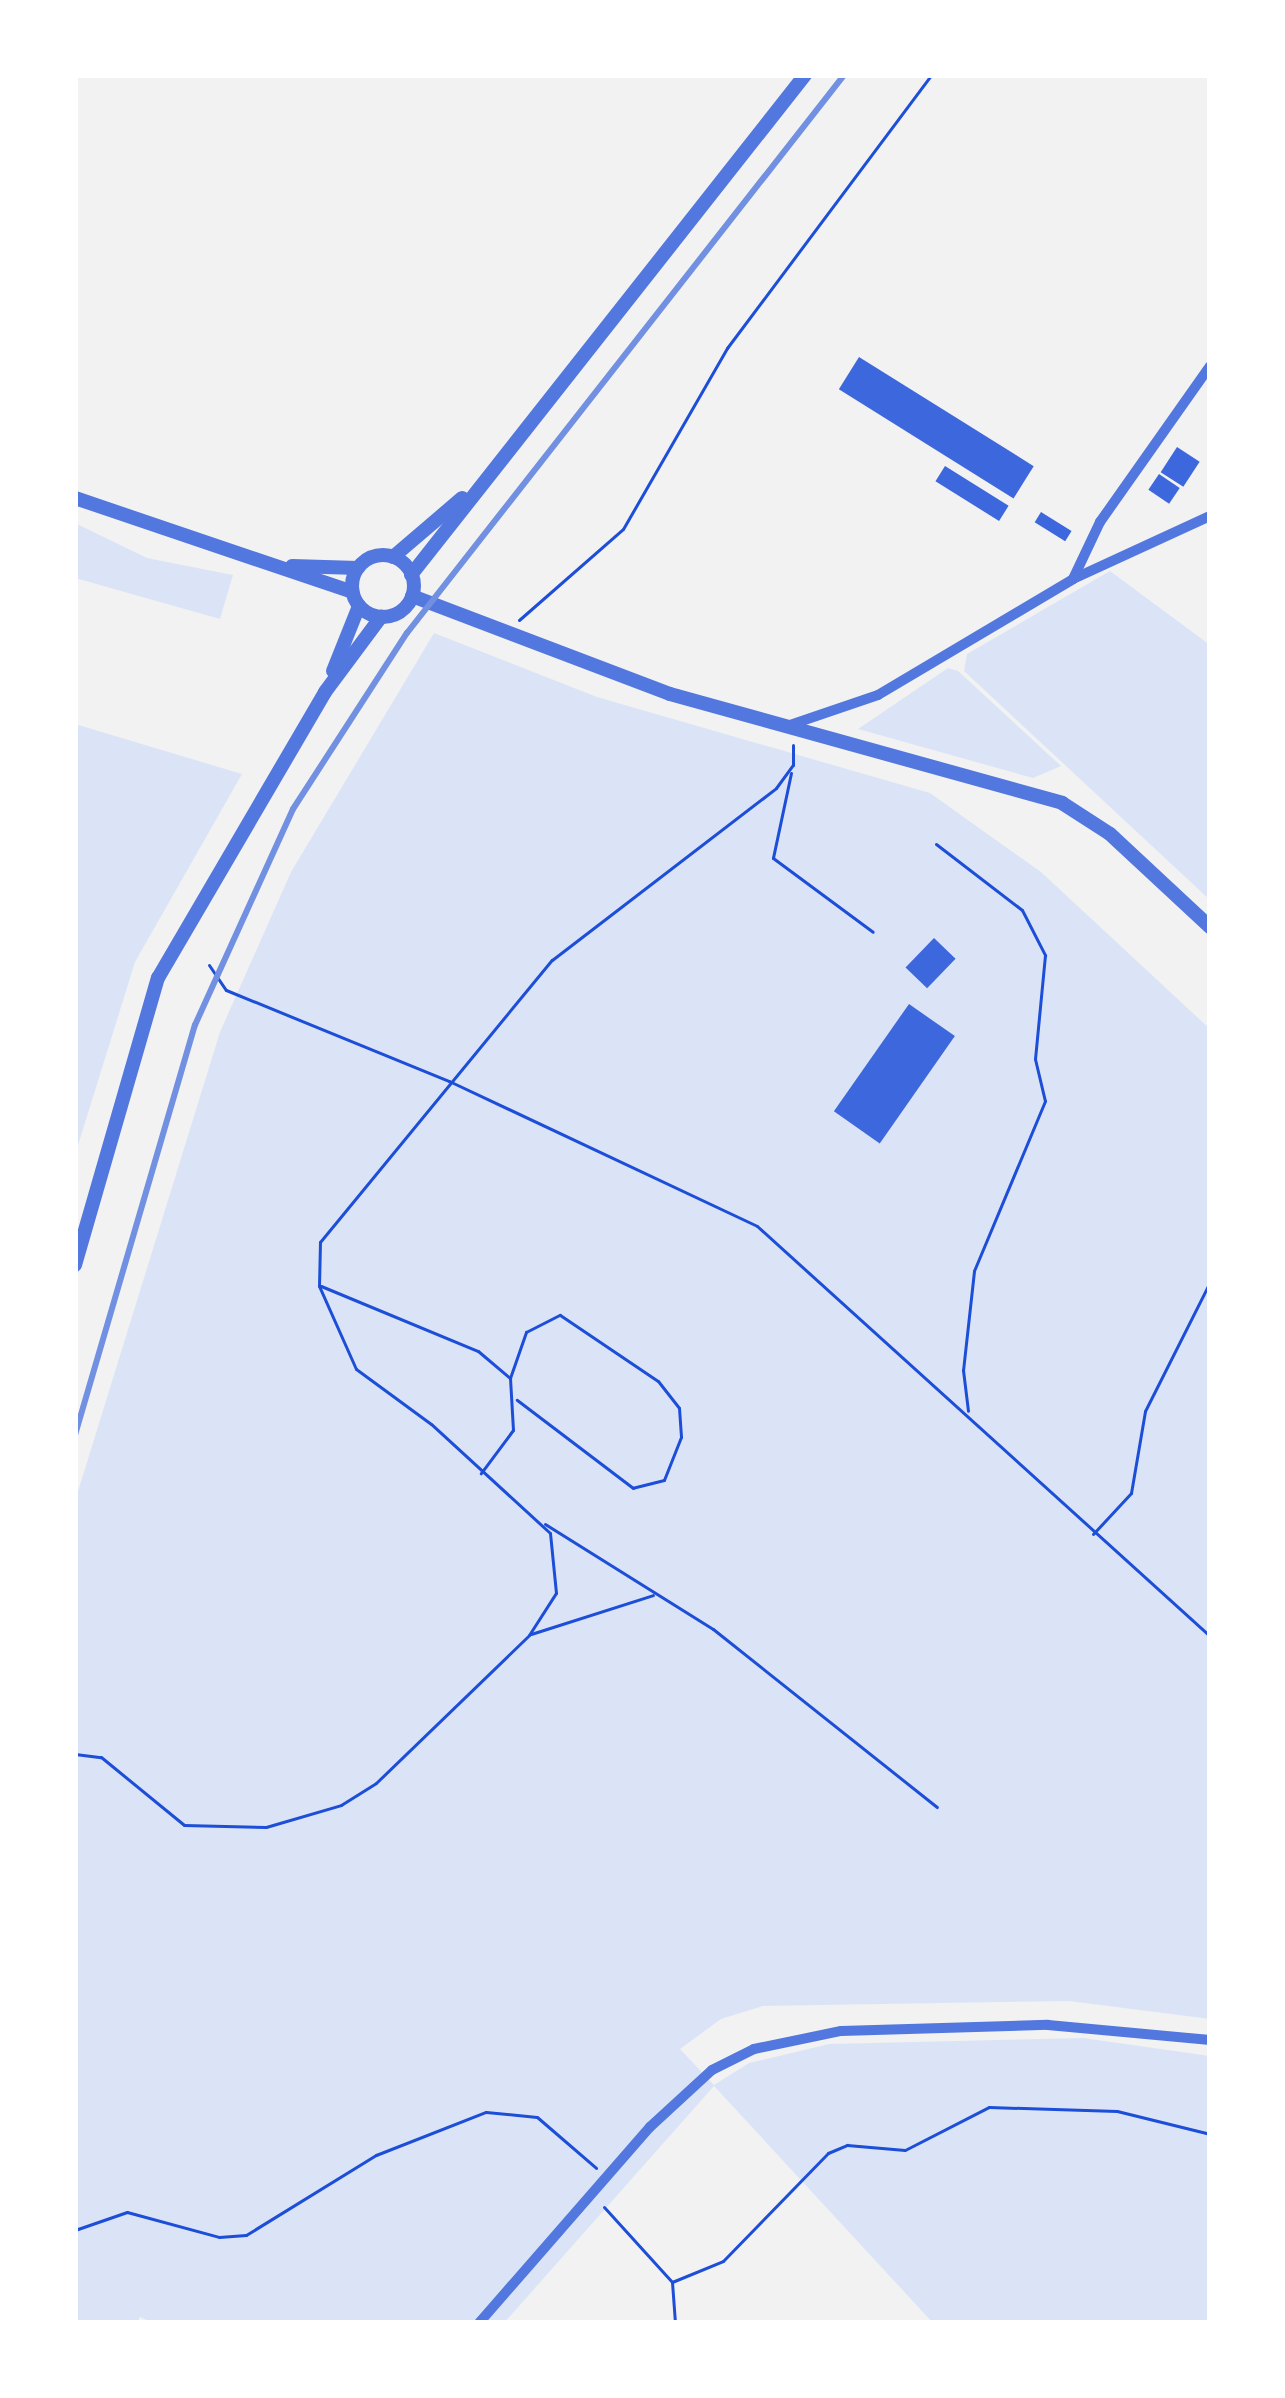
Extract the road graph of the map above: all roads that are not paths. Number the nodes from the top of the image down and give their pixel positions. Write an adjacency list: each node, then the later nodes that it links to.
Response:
1 (805, 75): 3 (street)
2 (1210, 366): 10 (street)
3 (484, 479): 6 (street); 9 (street)
4 (75, 498): 7 (street)
5 (1210, 516): 10 (street)
6 (393, 557): 8 (street); 9 (street)
7 (279, 566): 8 (street); 12 (street)
8 (358, 568): 12 (street)
9 (412, 575): 11 (street)
10 (1073, 579): 15 (street)
11 (412, 596): 13 (street); 15 (street)
12 (356, 599): 13 (street); 14 (street)
13 (381, 617): 14 (street)
14 (325, 692): 17 (street)
15 (782, 726): 16 (street)
16 (1210, 927)
17 (75, 1265)
18 (1210, 2040): 19 (street)
19 (479, 2323)

